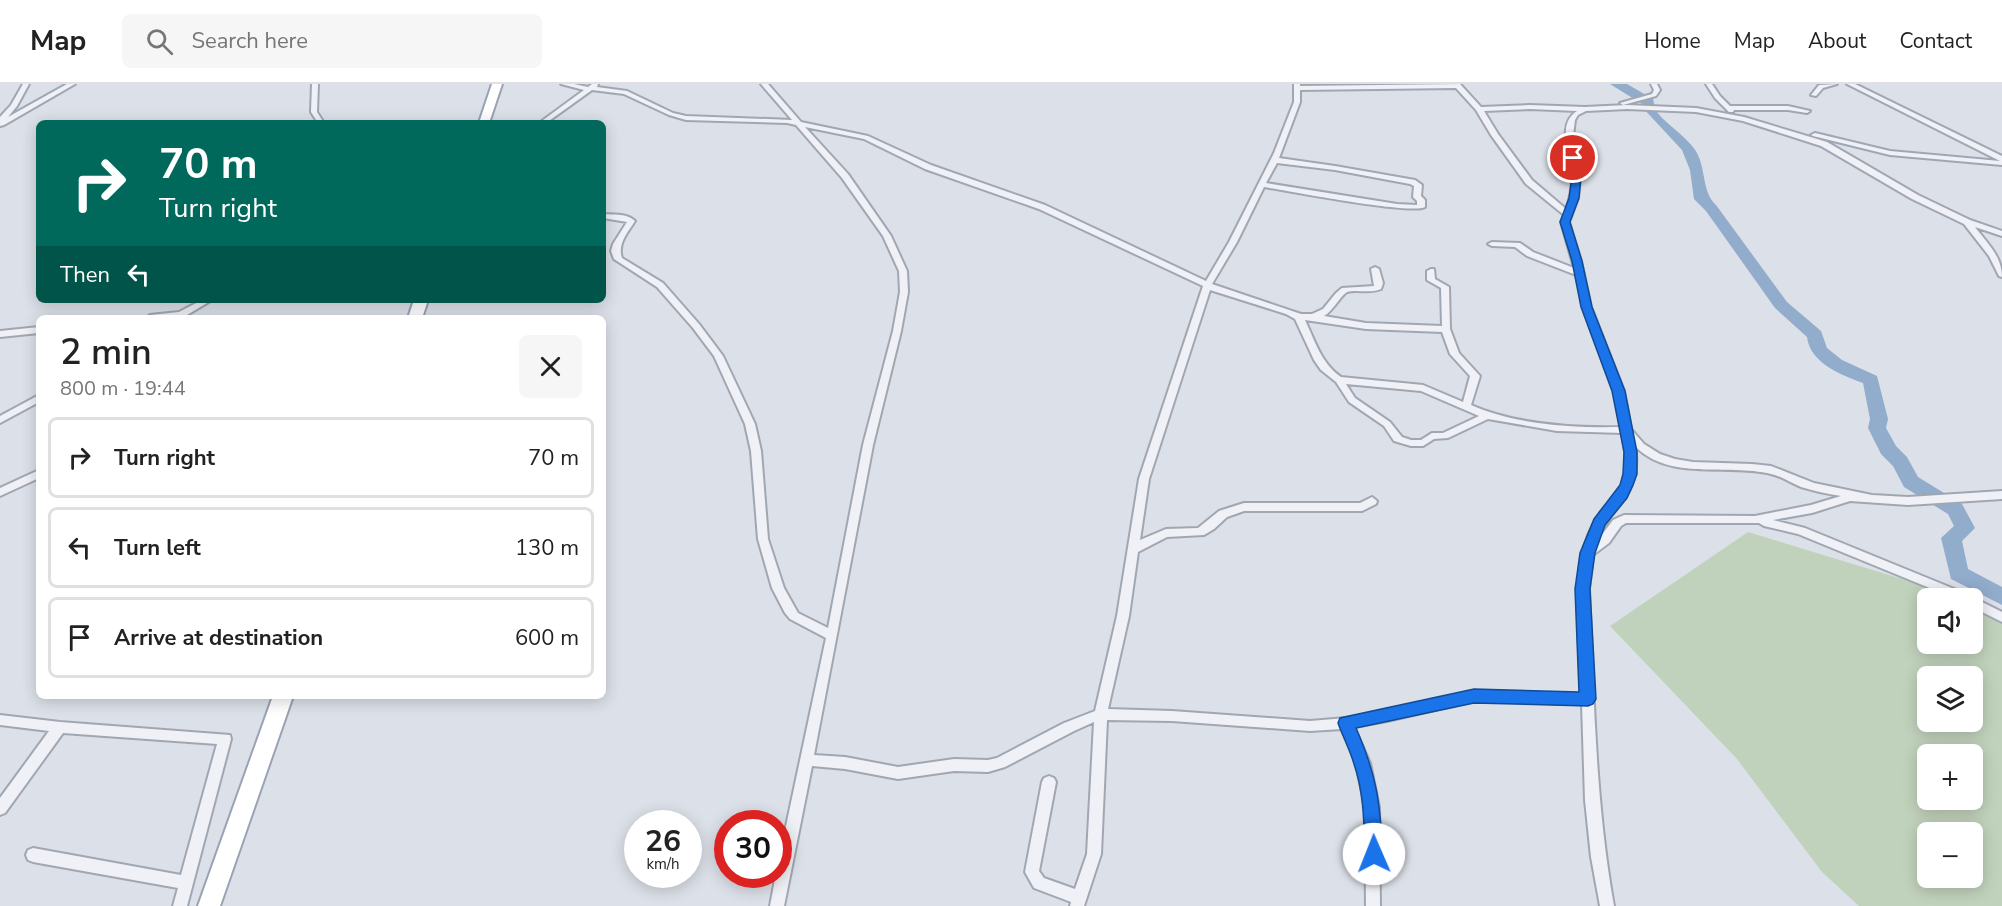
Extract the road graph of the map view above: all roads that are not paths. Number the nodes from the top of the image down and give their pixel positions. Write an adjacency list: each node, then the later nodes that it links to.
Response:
1 (26, 84): 25 (street)
2 (72, 84): 25 (street)
3 (315, 84): 21 (street)
4 (498, 84): 22 (main road)
5 (564, 84): 13 (street)
6 (765, 84): 24 (street)
7 (1654, 84): 15 (street)
8 (1709, 84): 16 (street)
9 (1834, 84): 14 (street)
10 (1850, 84): 28 (street)
11 (1457, 85): 12 (street); 17 (street)
12 (1296, 86): 27 (street)
13 (592, 87): 23 (street); 24 (street)
14 (1814, 95)
15 (1604, 107): 18 (street); 20 (street)
16 (1727, 108): 19 (street); 20 (street)
17 (1479, 109): 18 (street); 30 (street)
18 (1585, 109): 30 (street)
19 (1807, 111)
20 (1744, 119): 26 (street)
21 (319, 120)
22 (485, 120)
23 (546, 120)
24 (796, 122): 39 (street); 66 (street)
25 (1, 125)
26 (1794, 133): 28 (street); 32 (street)
27 (1274, 160): 29 (street); 29 (street)
28 (2002, 161)
29 (1263, 185): 39 (street)
30 (1568, 215): 37 (street)
31 (606, 216): 66 (street)
32 (1967, 222): 33 (street); 38 (street)
33 (2002, 234)
34 (1492, 244): 37 (street)
35 (1374, 269): 43 (street)
36 (1431, 271): 44 (street)
37 (1579, 273): 52 (street)
38 (2002, 274)
39 (1208, 284): 42 (street); 61 (street)
40 (202, 303): 41 (street)
41 (179, 315)
42 (1299, 317): 43 (street); 47 (street)
43 (1313, 317): 44 (street)
44 (1446, 329): 49 (street)
45 (36, 330): 46 (street)
46 (0, 334)
47 (1339, 380): 49 (street); 50 (street)
48 (36, 400): 51 (street)
49 (1466, 407): 50 (street)
50 (1487, 416): 52 (street)
51 (0, 420)
52 (1627, 430): 56 (street); 62 (street)
53 (36, 475): 54 (street)
54 (0, 492)
55 (2002, 495): 56 (street)
56 (1868, 497): 58 (street)
57 (1372, 501): 61 (street)
58 (1797, 512): 59 (street); 60 (street)
59 (1755, 520): 60 (street); 62 (street)
60 (1801, 531): 63 (street)
61 (1134, 549): 69 (street)
62 (1588, 553): 68 (street)
63 (1941, 588)
64 (1983, 608): 65 (street)
65 (2002, 617)
66 (832, 636): 73 (street)
67 (282, 699): 80 (main road)
68 (1588, 699): 71 (street); 83 (street)
69 (1101, 714): 71 (street); 73 (street); 78 (street)
70 (0, 720): 72 (street)
71 (1346, 723): 82 (street)
72 (60, 727): 75 (street); 77 (street)
73 (807, 760): 81 (street)
74 (1049, 782): 78 (street)
75 (0, 808)
76 (33, 855): 77 (street)
77 (187, 883): 79 (street)
78 (1079, 902)
79 (180, 906)
80 (209, 906)
81 (777, 906)
82 (1373, 906)
83 (1607, 906)

